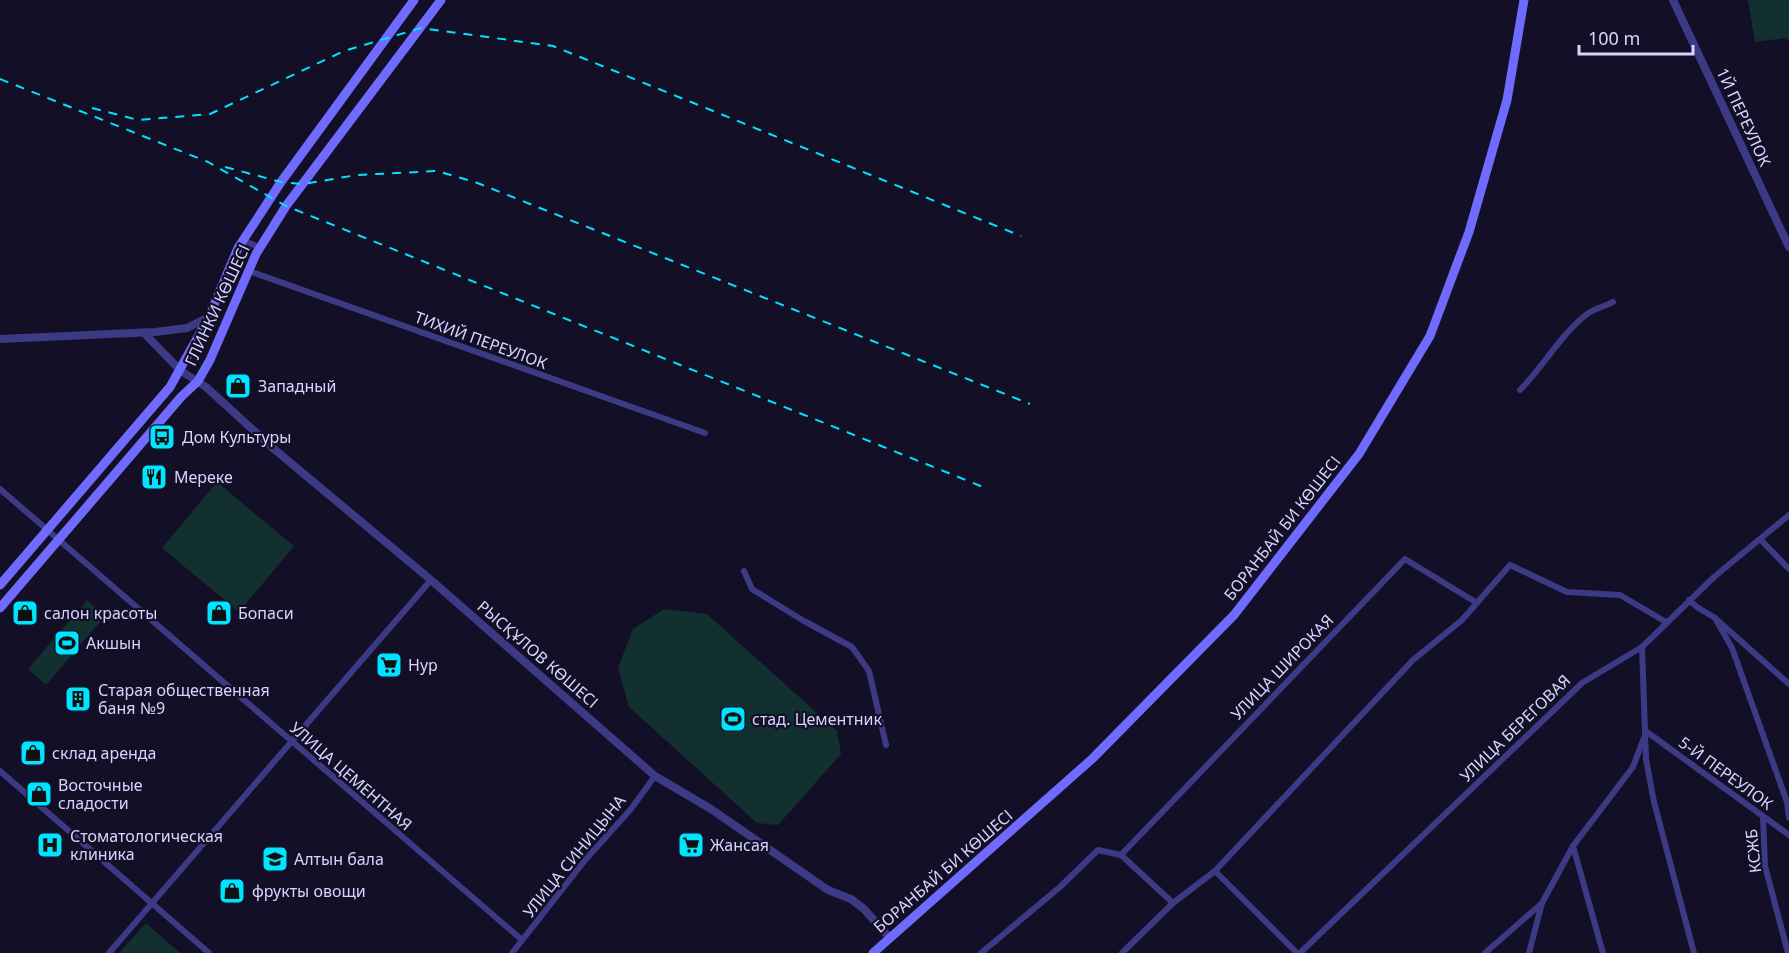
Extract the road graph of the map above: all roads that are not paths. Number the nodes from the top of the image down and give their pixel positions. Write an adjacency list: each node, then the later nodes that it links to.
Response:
1 (414, 0): 5 (main road, ГЛИНКИ КӨШЕСІ)
2 (441, 0): 7 (main road, ГЛИНКИ КӨШЕСІ)
3 (1524, 0): 47 (main road, БОРАНБАЙ БИ КӨШЕСІ)
4 (1673, 0): 6 (street, 1Й ПЕРЕУЛОК)
5 (243, 240): 7 (street); 10 (main road, ГЛИНКИ КӨШЕСІ)
6 (1789, 247)
7 (260, 248): 8 (main road, ГЛИНКИ КӨШЕСІ)
8 (249, 271): 14 (main road, ГЛИНКИ КӨШЕСІ); 16 (street, ТИХИЙ ПЕРЕУЛОК)
9 (1613, 302): 15 (street)
10 (209, 316): 11 (street); 13 (main road, ГЛИНКИ КӨШЕСІ)
11 (144, 333): 12 (street); 13 (street, РЫСҚҰЛОВ КӨШЕСІ)
12 (0, 339)
13 (181, 371): 14 (street, РЫСҚҰЛОВ КӨШЕСІ); 19 (main road, ГЛИНКИ КӨШЕСІ)
14 (198, 381): 20 (main road, ГЛИНКИ КӨШЕСІ); 24 (street, РЫСҚҰЛОВ КӨШЕСІ)
15 (1520, 390)
16 (705, 433)
17 (0, 489): 19 (street, УЛИЦА ЦЕМЕНТНАЯ)
18 (1789, 515): 21 (street, УЛИЦА БЕРЕГОВАЯ)
19 (48, 531): 20 (street, УЛИЦА ЦЕМЕНТНАЯ); 25 (main road, ГЛИНКИ КӨШЕСІ)
20 (58, 539): 28 (main road, ГЛИНКИ КӨШЕСІ); 34 (street, УЛИЦА ЦЕМЕНТНАЯ)
21 (1761, 540): 22 (street); 26 (street, УЛИЦА БЕРЕГОВАЯ)
22 (1789, 569)
23 (744, 571): 35 (street)
24 (431, 580): 34 (street); 37 (street, РЫСҚҰЛОВ КӨШЕСІ)
25 (0, 585)
26 (1689, 600): 29 (street); 30 (street, УЛИЦА БЕРЕГОВАЯ)
27 (1477, 603): 30 (street); 42 (street, УЛИЦА ШИРОКАЯ); 43 (street)
28 (0, 608)
29 (1715, 618): 32 (street); 39 (street, 5-Й ПЕРЕУЛОК)
30 (1666, 622): 31 (street, УЛИЦА БЕРЕГОВАЯ)
31 (1641, 647): 33 (street); 55 (street, УЛИЦА БЕРЕГОВАЯ)
32 (1789, 684)
33 (1647, 732): 38 (street, 5-Й ПЕРЕУЛОК); 41 (street); 59 (street)
34 (291, 741): 44 (street); 48 (street, УЛИЦА ЦЕМЕНТНАЯ)
35 (885, 745)
36 (0, 771): 44 (street)
37 (655, 776): 47 (street, РЫСҚҰЛОВ КӨШЕСІ); 48 (street, УЛИЦА СИНИЦЫНА)
38 (1763, 817): 40 (street, 5-Й ПЕРЕУЛОК); 60 (street, КСЖБ)
39 (1789, 818)
40 (1789, 835)
41 (1573, 846): 46 (street); 58 (street)
42 (1121, 855): 45 (street); 53 (street)
43 (1215, 871): 45 (street); 55 (street)
44 (153, 902): 49 (street); 50 (street)
45 (1173, 903): 54 (street)
46 (1542, 903): 56 (street); 57 (street)
47 (890, 938): 52 (main road, БОРАНБАЙ БИ КӨШЕСІ)
48 (522, 940): 51 (street, УЛИЦА СИНИЦЫНА)
49 (109, 953)
50 (209, 953)
51 (512, 953)
52 (873, 953)
53 (981, 953)
54 (1122, 953)
55 (1298, 953)
56 (1485, 953)
57 (1529, 953)
58 (1603, 953)
59 (1694, 953)
60 (1788, 953)

